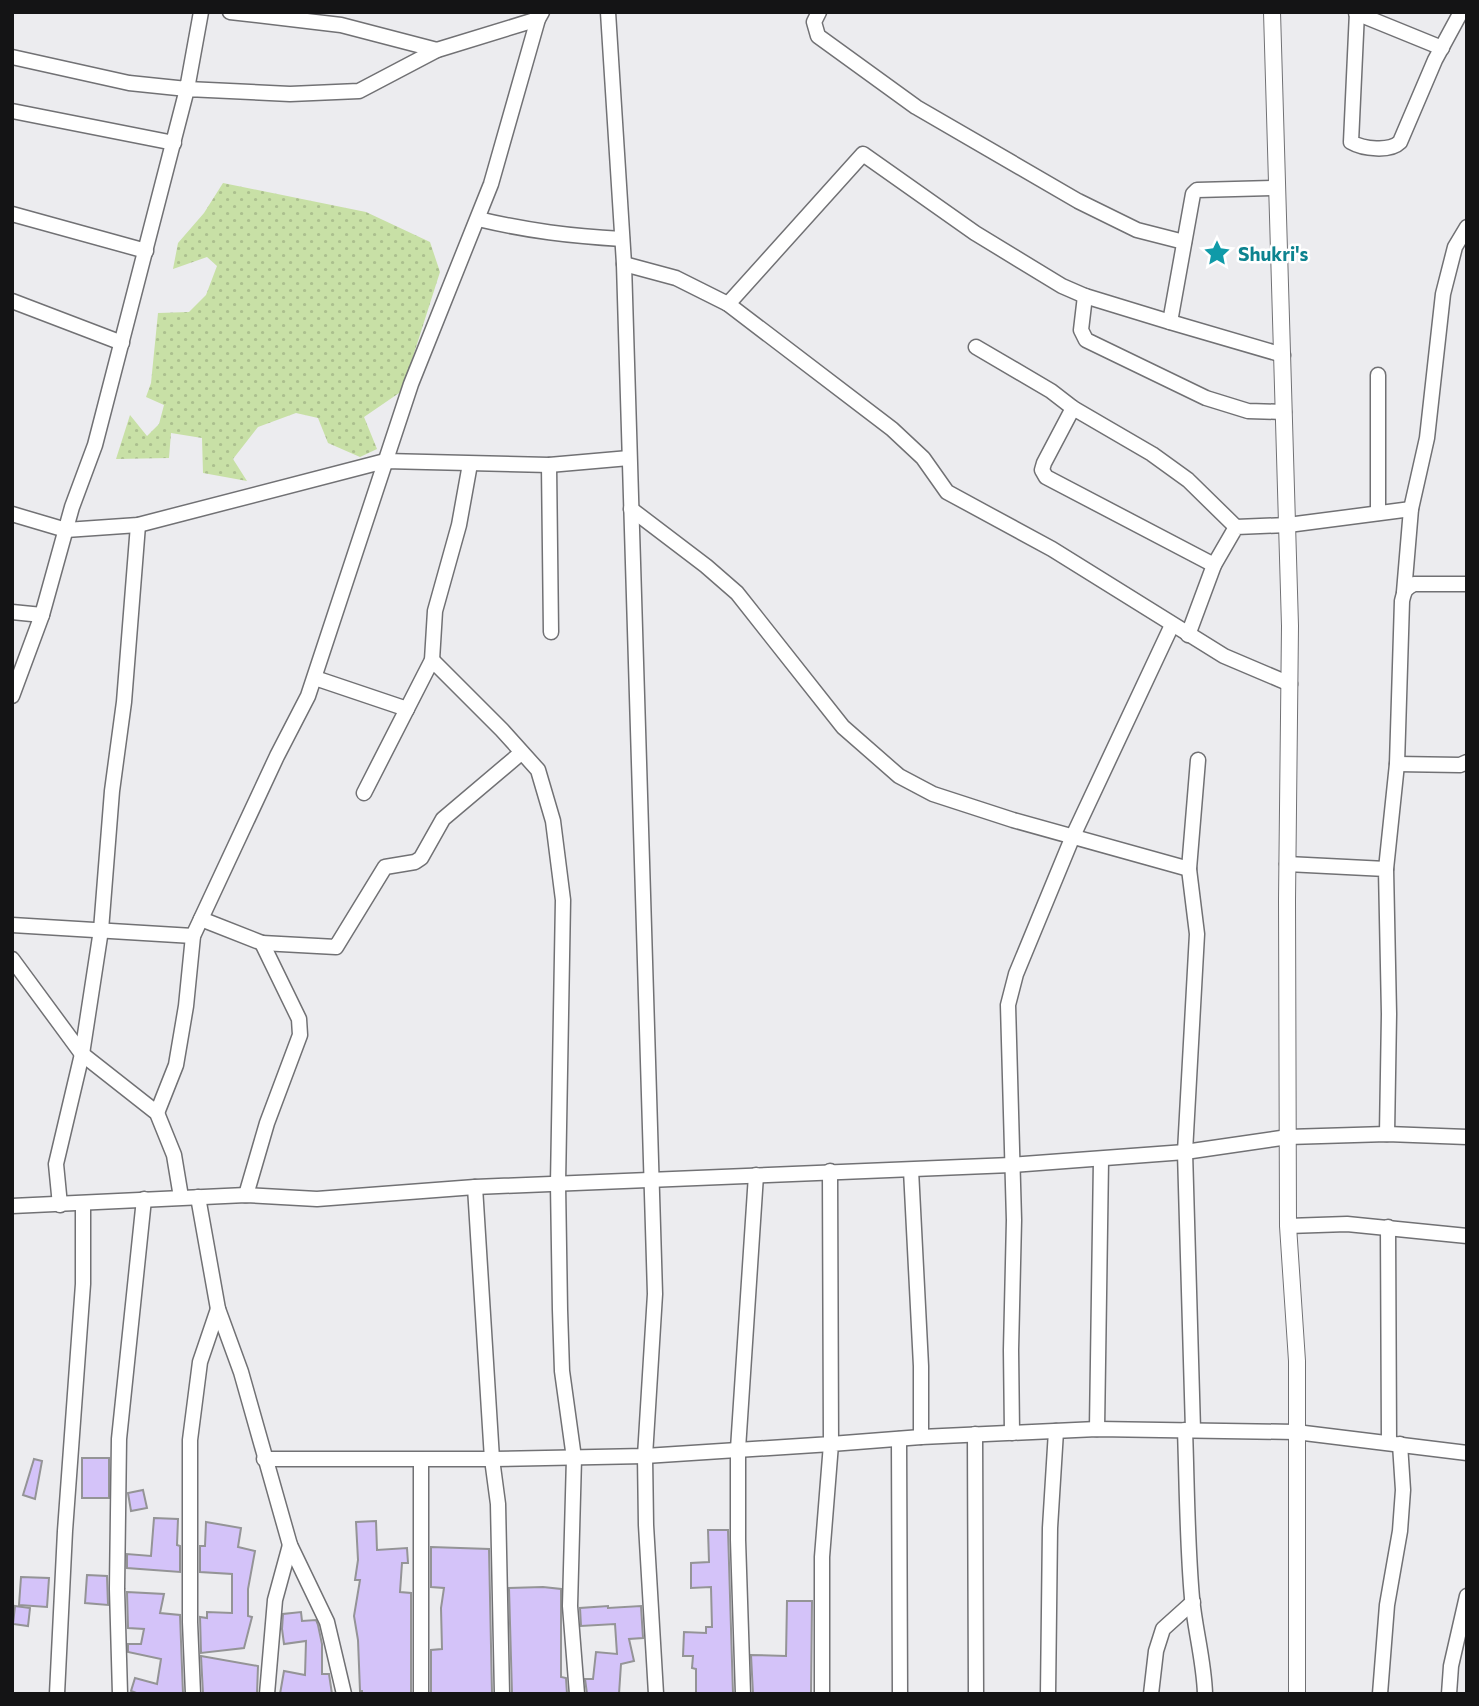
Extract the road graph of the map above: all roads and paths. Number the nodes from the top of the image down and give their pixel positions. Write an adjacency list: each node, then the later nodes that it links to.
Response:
1 (201, 12): 12 (street)
2 (230, 12): 10 (street)
3 (608, 12): 19 (street)
4 (819, 12): 20 (street)
5 (1272, 12): 15 (street)
6 (1461, 12): 9 (street)
7 (1357, 13): 9 (street); 9 (street)
8 (540, 16): 10 (street); 17 (street)
9 (1442, 48)
10 (437, 50): 12 (street)
11 (12, 57): 12 (street)
12 (187, 89): 14 (street)
13 (12, 111): 14 (street)
14 (174, 143): 21 (street)
15 (1276, 188): 20 (street); 29 (street)
16 (12, 215): 21 (street)
17 (478, 219): 19 (street); 34 (street)
18 (1467, 227): 38 (street)
19 (622, 239): 22 (street)
20 (1184, 242): 26 (street)
21 (146, 251): 27 (street)
22 (624, 264): 25 (street); 33 (street)
23 (1085, 296): 25 (street); 26 (street); 32 (street)
24 (12, 302): 27 (street)
25 (728, 304): 50 (street)
26 (1170, 322): 29 (street)
27 (122, 343): 44 (street)
28 (976, 347): 31 (street)
29 (1283, 355): 32 (street)
30 (1378, 375): 39 (street)
31 (1073, 408): 43 (street); 45 (street)
32 (1284, 412): 42 (street)
33 (629, 458): 36 (street); 37 (street)
34 (385, 461): 35 (street); 41 (street); 54 (street)
35 (470, 464): 36 (street); 53 (street)
36 (549, 465): 51 (street)
37 (631, 509): 63 (street); 84 (street)
38 (1411, 509): 39 (street); 47 (street)
39 (1378, 513): 42 (street)
40 (12, 514): 44 (street)
41 (138, 525): 44 (street); 69 (street)
42 (1288, 525): 43 (street); 55 (street)
43 (1236, 527): 45 (street)
44 (66, 530): 49 (street)
45 (1214, 565): 52 (street)
46 (1467, 584): 47 (street)
47 (1404, 592): 61 (street)
48 (12, 612): 49 (street)
49 (42, 615): 56 (street)
50 (1172, 625): 52 (street); 63 (street)
51 (551, 632)
52 (1188, 635): 55 (street)
53 (432, 660): 57 (street); 58 (street)
54 (315, 678): 57 (street); 67 (street)
55 (1290, 684): 64 (street)
56 (12, 696)
57 (407, 709): 62 (street)
58 (521, 753): 71 (street); 85 (street)
59 (1198, 760): 65 (street)
60 (1467, 762): 61 (street)
61 (1397, 764): 66 (street)
62 (364, 793)
63 (1073, 836): 65 (street); 80 (street)
64 (1287, 864): 66 (street); 76 (street)
65 (1189, 869): 78 (street)
66 (1386, 869): 75 (street)
67 (201, 919): 70 (street); 71 (street)
68 (12, 925): 69 (street)
69 (101, 930): 70 (street); 73 (street)
70 (193, 936): 74 (street)
71 (262, 943): 87 (street)
72 (12, 958): 73 (street)
73 (82, 1054): 74 (street); 92 (street)
74 (158, 1113): 88 (street)
75 (1387, 1134): 76 (street); 77 (street)
76 (1288, 1137): 78 (street); 94 (street)
77 (1467, 1137)
78 (1185, 1152): 79 (street); 99 (street)
79 (1101, 1160): 80 (street); 98 (street)
80 (1011, 1165): 81 (street); 102 (street)
81 (911, 1170): 82 (street); 104 (street)
82 (830, 1171): 83 (street); 107 (street)
83 (756, 1175): 84 (street); 108 (street)
84 (650, 1181): 85 (street); 110 (street)
85 (558, 1184): 86 (street); 111 (street)
86 (475, 1187): 87 (street); 113 (street)
87 (246, 1195): 89 (street)
88 (181, 1197): 89 (street); 90 (street)
89 (198, 1197): 97 (street)
90 (144, 1199): 91 (street); 119 (street)
91 (83, 1204): 92 (street); 118 (street)
92 (60, 1205): 93 (street)
93 (12, 1206)
94 (1288, 1226): 95 (street); 101 (street)
95 (1388, 1227): 96 (street); 106 (street)
96 (1467, 1236)
97 (218, 1309): 112 (street); 120 (street)
98 (1097, 1429): 99 (street); 100 (street)
99 (1189, 1430): 101 (street); 117 (street)
100 (1056, 1431): 102 (street); 131 (street)
101 (1296, 1432): 106 (street); 134 (street)
102 (1012, 1433): 103 (street)
103 (975, 1434): 104 (street); 130 (street)
104 (920, 1437): 105 (street)
105 (899, 1439): 107 (street); 129 (street)
106 (1395, 1443): 109 (street); 135 (street)
107 (831, 1444): 108 (street); 128 (street)
108 (738, 1449): 110 (street); 127 (street)
109 (1467, 1453)
110 (645, 1456): 111 (street); 126 (street)
111 (574, 1458): 113 (street); 125 (street)
112 (264, 1459): 114 (street); 115 (street)
113 (492, 1459): 114 (street); 124 (street)
114 (421, 1460): 123 (street)
115 (290, 1545): 121 (street); 122 (street)
116 (1467, 1596): 136 (street)
117 (1193, 1602): 132 (street); 133 (street)
118 (57, 1694)
119 (120, 1694)
120 (193, 1694)
121 (267, 1694)
122 (344, 1694)
123 (421, 1694)
124 (502, 1694)
125 (577, 1694)
126 (656, 1694)
127 (743, 1694)
128 (822, 1694)
129 (900, 1694)
130 (976, 1694)
131 (1048, 1694)
132 (1150, 1694)
133 (1205, 1694)
134 (1297, 1694)
135 (1380, 1694)
136 (1449, 1694)

